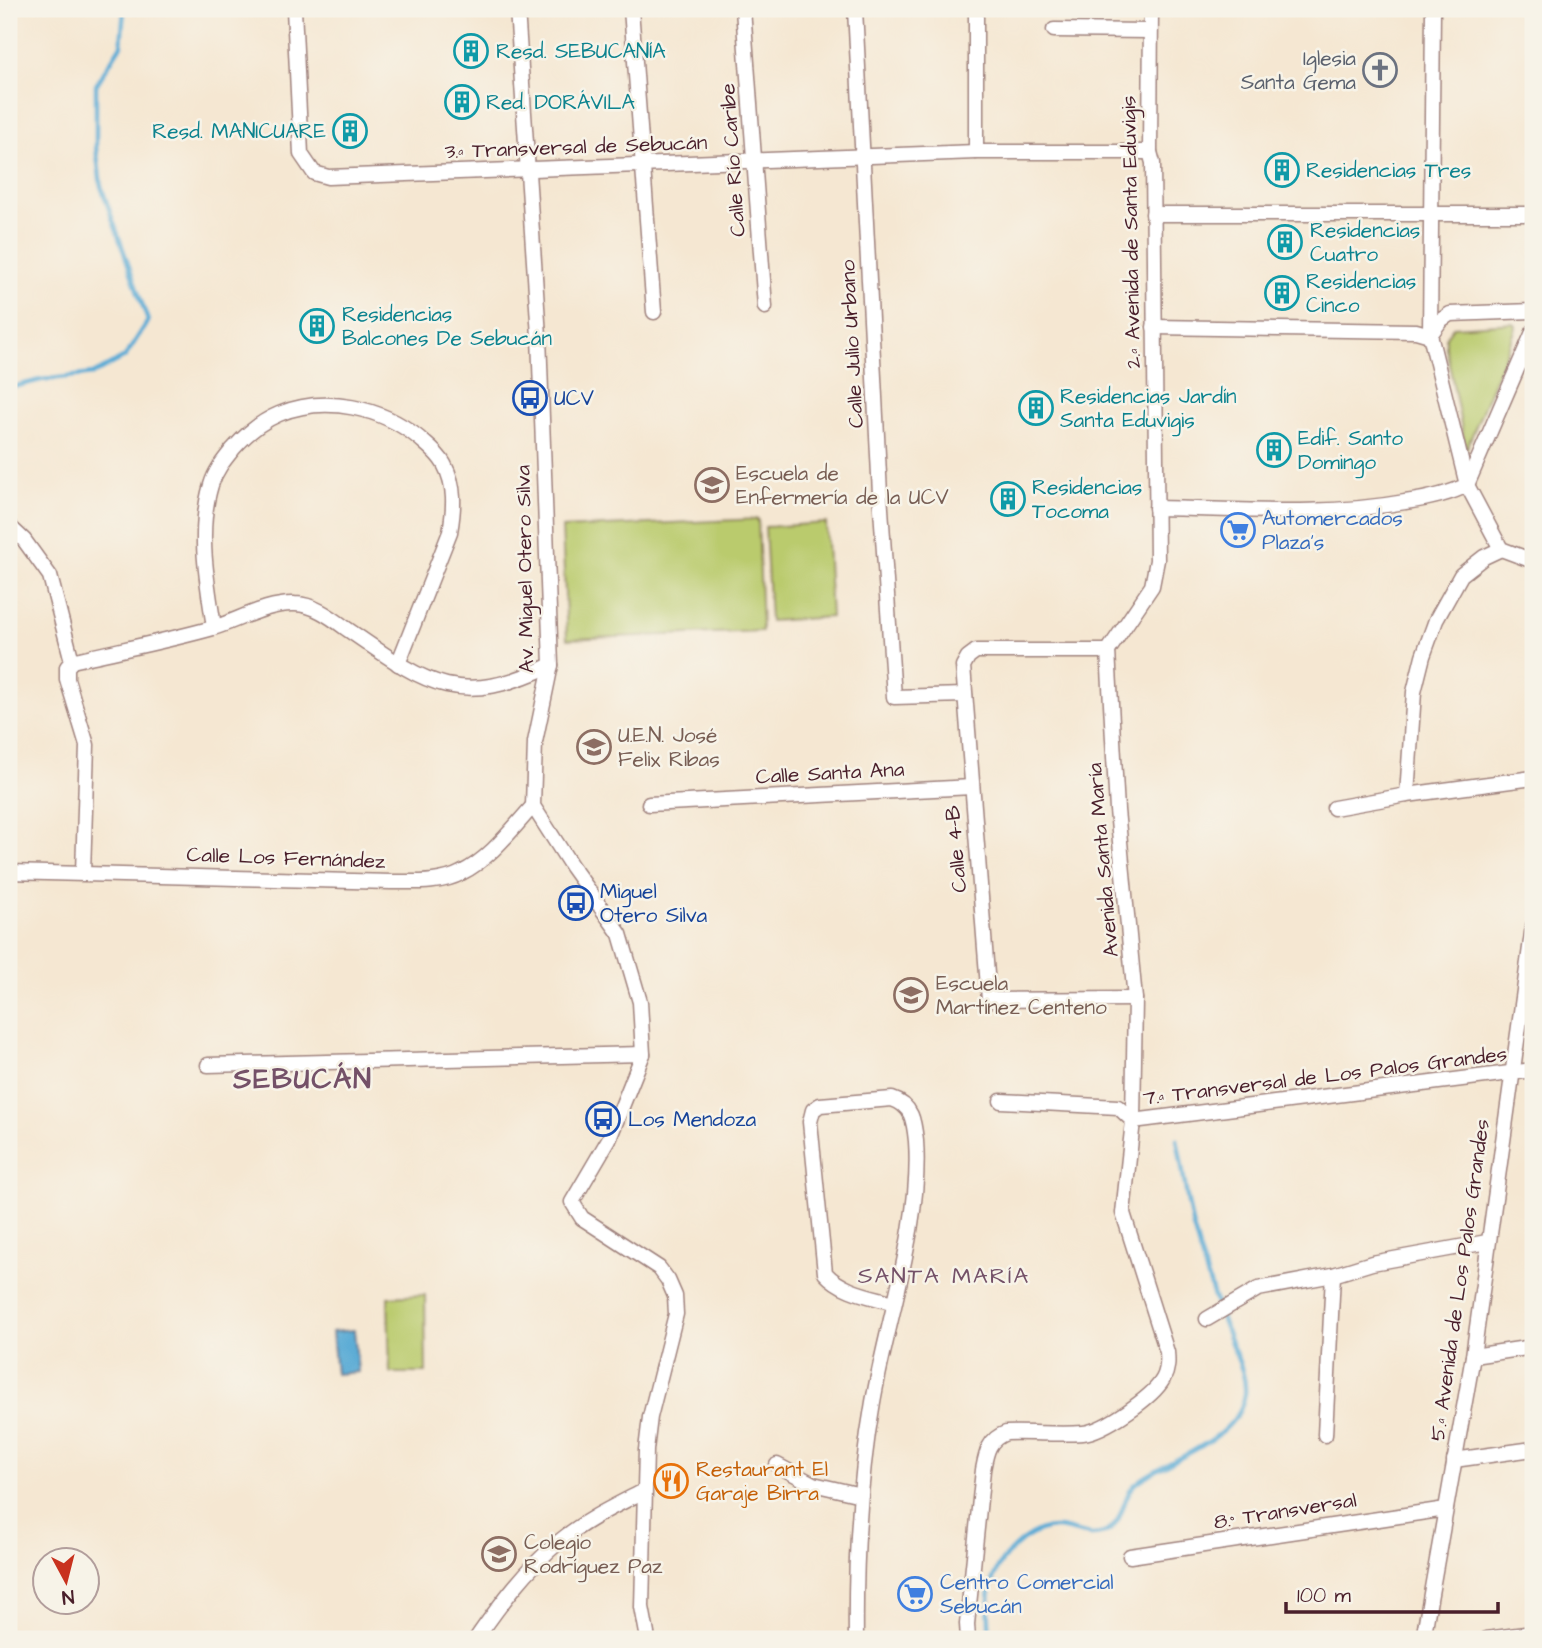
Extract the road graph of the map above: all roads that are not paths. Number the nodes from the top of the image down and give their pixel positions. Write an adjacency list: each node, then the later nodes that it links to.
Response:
1 (294, 9): 16 (street, 3.ª Transversal de Sebucán)
2 (517, 9): 16 (street, Av. Miguel Otero Silva)
3 (631, 9): 15 (street)
4 (743, 9): 14 (street, Calle Río Caribe)
5 (855, 9): 13 (street)
6 (976, 9): 11 (street)
7 (1151, 9): 10 (street, 2.ª Avenida de Santa Eduvigis)
8 (1433, 9): 19 (street)
9 (1054, 30): 10 (street)
10 (1150, 31): 12 (street, 2.ª Avenida de Santa Eduvigis)
11 (976, 152): 12 (street, 3.ª Transversal de Sebucán); 13 (street, 3.ª Transversal de Sebucán)
12 (1150, 152): 17 (street, 2.ª Avenida de Santa Eduvigis)
13 (864, 156): 14 (street, 3.ª Transversal de Sebucán); 36 (street, Calle Julio Urbano)
14 (753, 160): 15 (street, 3.ª Transversal de Sebucán); 20 (street, Calle Río Caribe)
15 (642, 165): 16 (street, 3.ª Transversal de Sebucán); 22 (street)
16 (529, 170): 35 (street, Av. Miguel Otero Silva)
17 (1153, 214): 19 (street); 23 (street, 2.ª Avenida de Santa Eduvigis)
18 (1533, 214): 19 (street)
19 (1431, 215): 25 (street)
20 (765, 307)
21 (1533, 311): 25 (street)
22 (654, 313)
23 (1154, 327): 25 (street); 27 (street, 2.ª Avenida de Santa Eduvigis)
24 (1533, 332): 26 (street)
25 (1430, 334): 26 (street)
26 (1467, 485): 27 (street); 29 (street)
27 (1156, 508): 32 (street, 2.ª Avenida de Santa Eduvigis)
28 (9, 526): 33 (street)
29 (1501, 549): 30 (street); 39 (street)
30 (1533, 561)
31 (214, 627): 33 (street); 34 (street); 34 (street)
32 (1108, 650): 36 (street); 46 (street, Avenida Santa María)
33 (72, 661): 44 (street)
34 (398, 664): 35 (street)
35 (551, 666): 41 (street, Av. Miguel Otero Silva)
36 (965, 695): 38 (street, Calle 4-B)
37 (1533, 778): 39 (street)
38 (972, 787): 40 (street, Calle Santa Ana); 46 (street, Calle 4-B)
39 (1407, 795): 42 (street)
40 (649, 804)
41 (533, 806): 44 (street, Calle Los Fernández); 47 (street)
42 (1334, 808)
43 (9, 872): 44 (street, Calle Los Fernández)
44 (83, 873)
45 (1533, 926): 50 (street, 5.ª Avenida de Los Palos Grandes)
46 (1135, 999): 52 (street, Avenida Santa María)
47 (643, 1054): 48 (street); 63 (street)
48 (208, 1065)
49 (1533, 1070): 50 (street, 7.ª Transversal de Los Palos Grandes)
50 (1511, 1073): 52 (street, 7.ª Transversal de Los Palos Grandes); 53 (street, 5.ª Avenida de Los Palos Grandes)
51 (1001, 1101): 52 (street, 7.ª Transversal de Los Palos Grandes)
52 (1133, 1122): 71 (street, Avenida Santa María)
53 (1487, 1242): 54 (street); 58 (street, 5.ª Avenida de Los Palos Grandes)
54 (1333, 1275): 56 (street); 59 (street)
55 (894, 1303): 55 (street); 64 (street)
56 (1207, 1320)
57 (1533, 1347): 58 (street)
58 (1473, 1356): 61 (street, 5.ª Avenida de Los Palos Grandes)
59 (1325, 1435)
60 (1533, 1449): 61 (street)
61 (1454, 1460): 65 (street, 5.ª Avenida de Los Palos Grandes)
62 (777, 1465): 64 (street)
63 (644, 1490): 68 (street); 69 (street)
64 (861, 1495): 70 (street)
65 (1446, 1509): 66 (street, 8.° Transversal); 72 (street, 5.ª Avenida de Los Palos Grandes)
66 (1130, 1556)
67 (1533, 1633): 73 (street)
68 (476, 1639)
69 (648, 1639)
70 (856, 1639)
71 (968, 1639)
72 (1423, 1639)
73 (1487, 1639)

